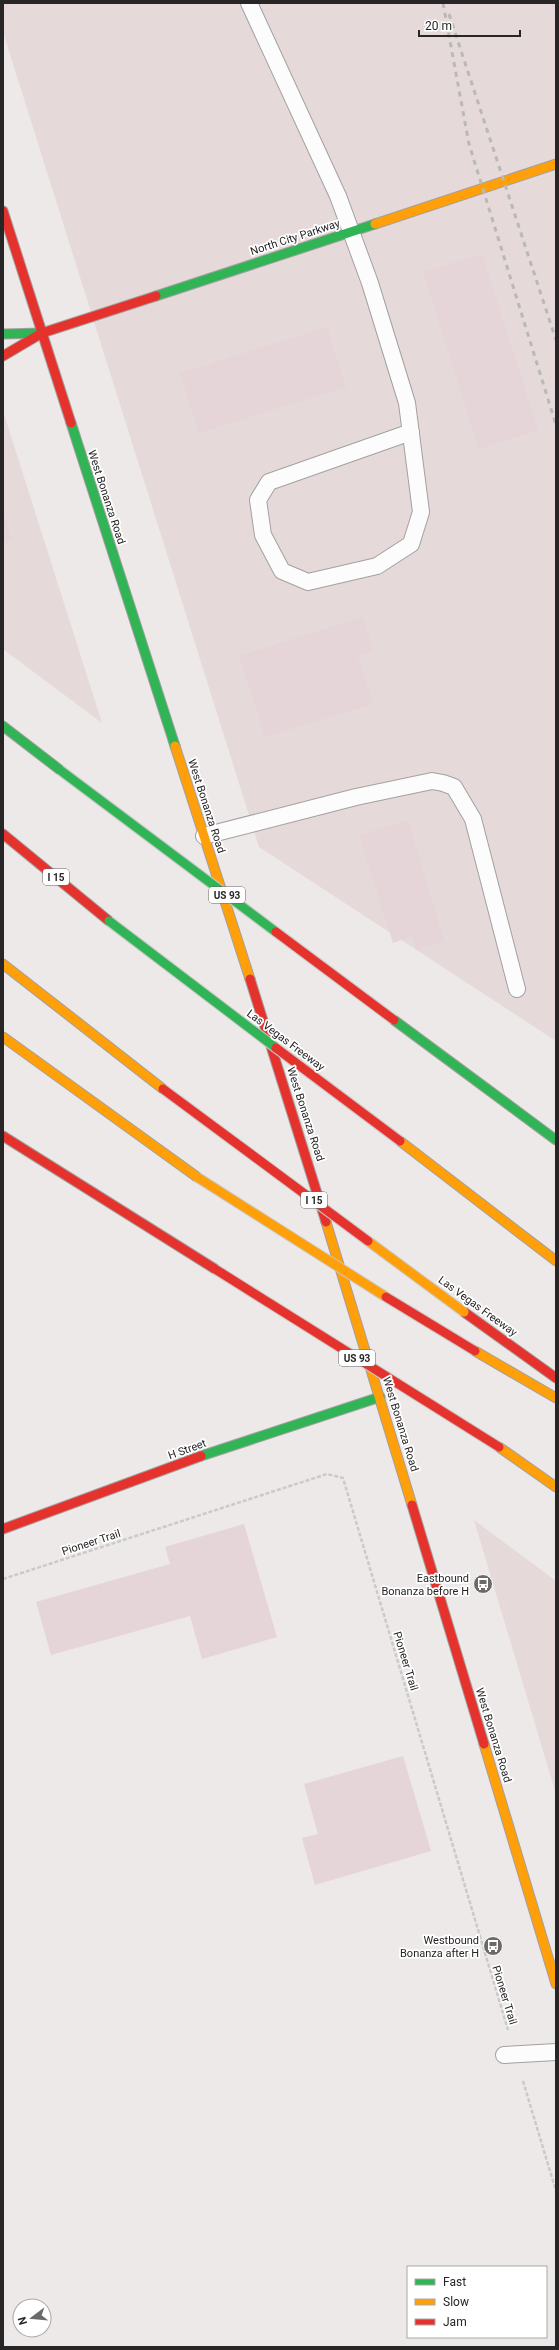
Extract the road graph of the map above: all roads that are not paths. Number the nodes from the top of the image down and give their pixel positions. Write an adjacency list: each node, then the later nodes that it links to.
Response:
1 (249, 3): 4 (lane)
2 (556, 164): 4 (main road, North City Parkway)
3 (3, 211): 5 (main road, West Bonanza Road)
4 (351, 231): 5 (main road, North City Parkway); 8 (lane)
5 (42, 333): 6 (main road, North City Parkway); 7 (main road, North City Parkway); 11 (main road, West Bonanza Road)
6 (3, 334)
7 (3, 356)
8 (411, 432): 8 (lane)
9 (3, 726): 16 (main road, US 93, bridge)
10 (3, 834): 17 (main road, Las Vegas Freeway / I 15, bridge)
11 (204, 836): 13 (lane); 19 (main road, West Bonanza Road)
12 (3, 964): 18 (main road, Las Vegas Freeway / I 15, bridge)
13 (517, 989)
14 (3, 1037): 20 (main road, bridge)
15 (3, 1136): 21 (main road, US 93, bridge)
16 (556, 1140)
17 (556, 1262)
18 (556, 1378)
19 (380, 1398): 22 (main road, H Street); 23 (main road, West Bonanza Road)
20 (556, 1398)
21 (556, 1487)
22 (3, 1528)
23 (556, 1984)
24 (556, 2052): 25 (lane)
25 (510, 2055)

